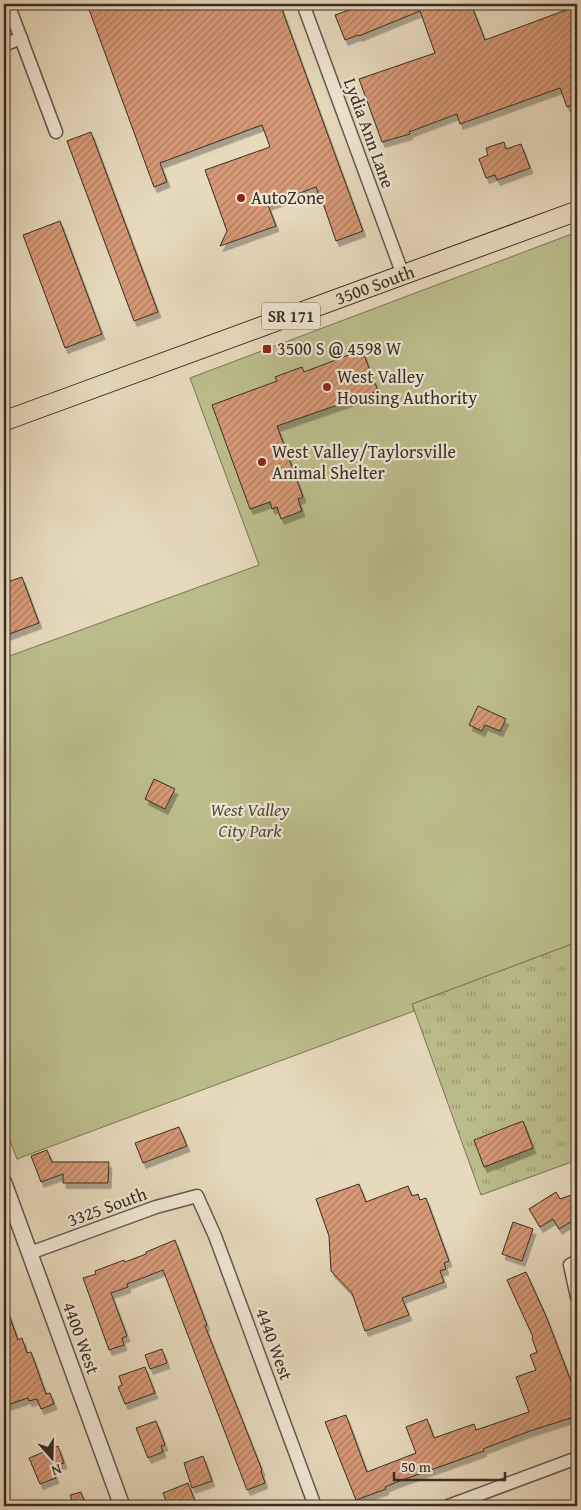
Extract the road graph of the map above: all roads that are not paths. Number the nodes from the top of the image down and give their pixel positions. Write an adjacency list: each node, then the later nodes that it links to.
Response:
1 (8, 4): 3 (street)
2 (303, 4): 7 (street, Lydia Ann Lane)
3 (21, 38): 4 (street); 5 (street)
4 (4, 45)
5 (56, 132)
6 (577, 211): 7 (main road, 3500 South / SR 171)
7 (403, 275): 8 (main road, 3500 South / SR 171)
8 (4, 421)
9 (5, 1191): 11 (street, 4400 West)
10 (196, 1196): 11 (street, 3325 South); 16 (street, 4440 West)
11 (30, 1253): 15 (street, 4400 West)
12 (574, 1263): 13 (street)
13 (577, 1297)
14 (577, 1458): 17 (street)
15 (122, 1506)
16 (315, 1506)
17 (448, 1506)

